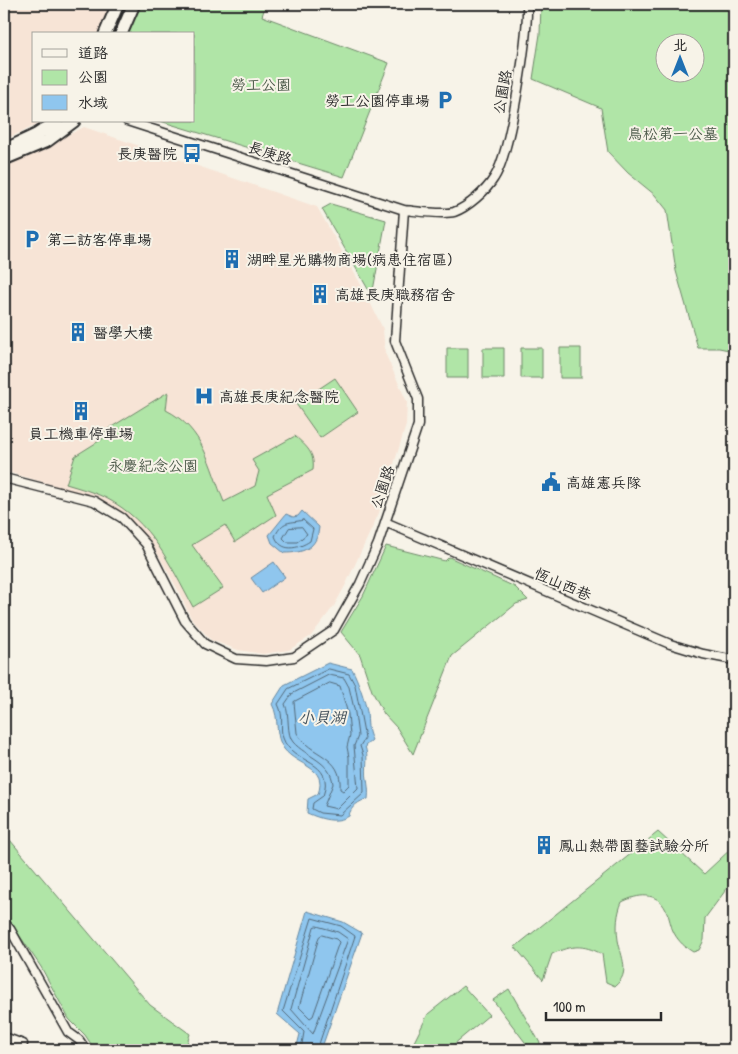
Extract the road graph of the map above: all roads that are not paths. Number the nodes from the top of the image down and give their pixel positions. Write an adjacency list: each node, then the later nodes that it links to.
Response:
1 (118, 4): 4 (main road)
2 (134, 4): 5 (main road)
3 (527, 4): 11 (street, 公園路)
4 (106, 32)
5 (122, 32)
6 (56, 122): 9 (main road)
7 (73, 122): 10 (main road)
8 (129, 122): 11 (street, 長庚路)
9 (4, 150)
10 (4, 159)
11 (404, 210): 13 (street, 公園路)
12 (4, 478): 13 (street, 公園路)
13 (385, 522): 14 (street, 恆山西巷)
14 (734, 660)
15 (4, 922): 18 (street)
16 (4, 1037): 17 (street)
17 (23, 1044)
18 (86, 1050)

